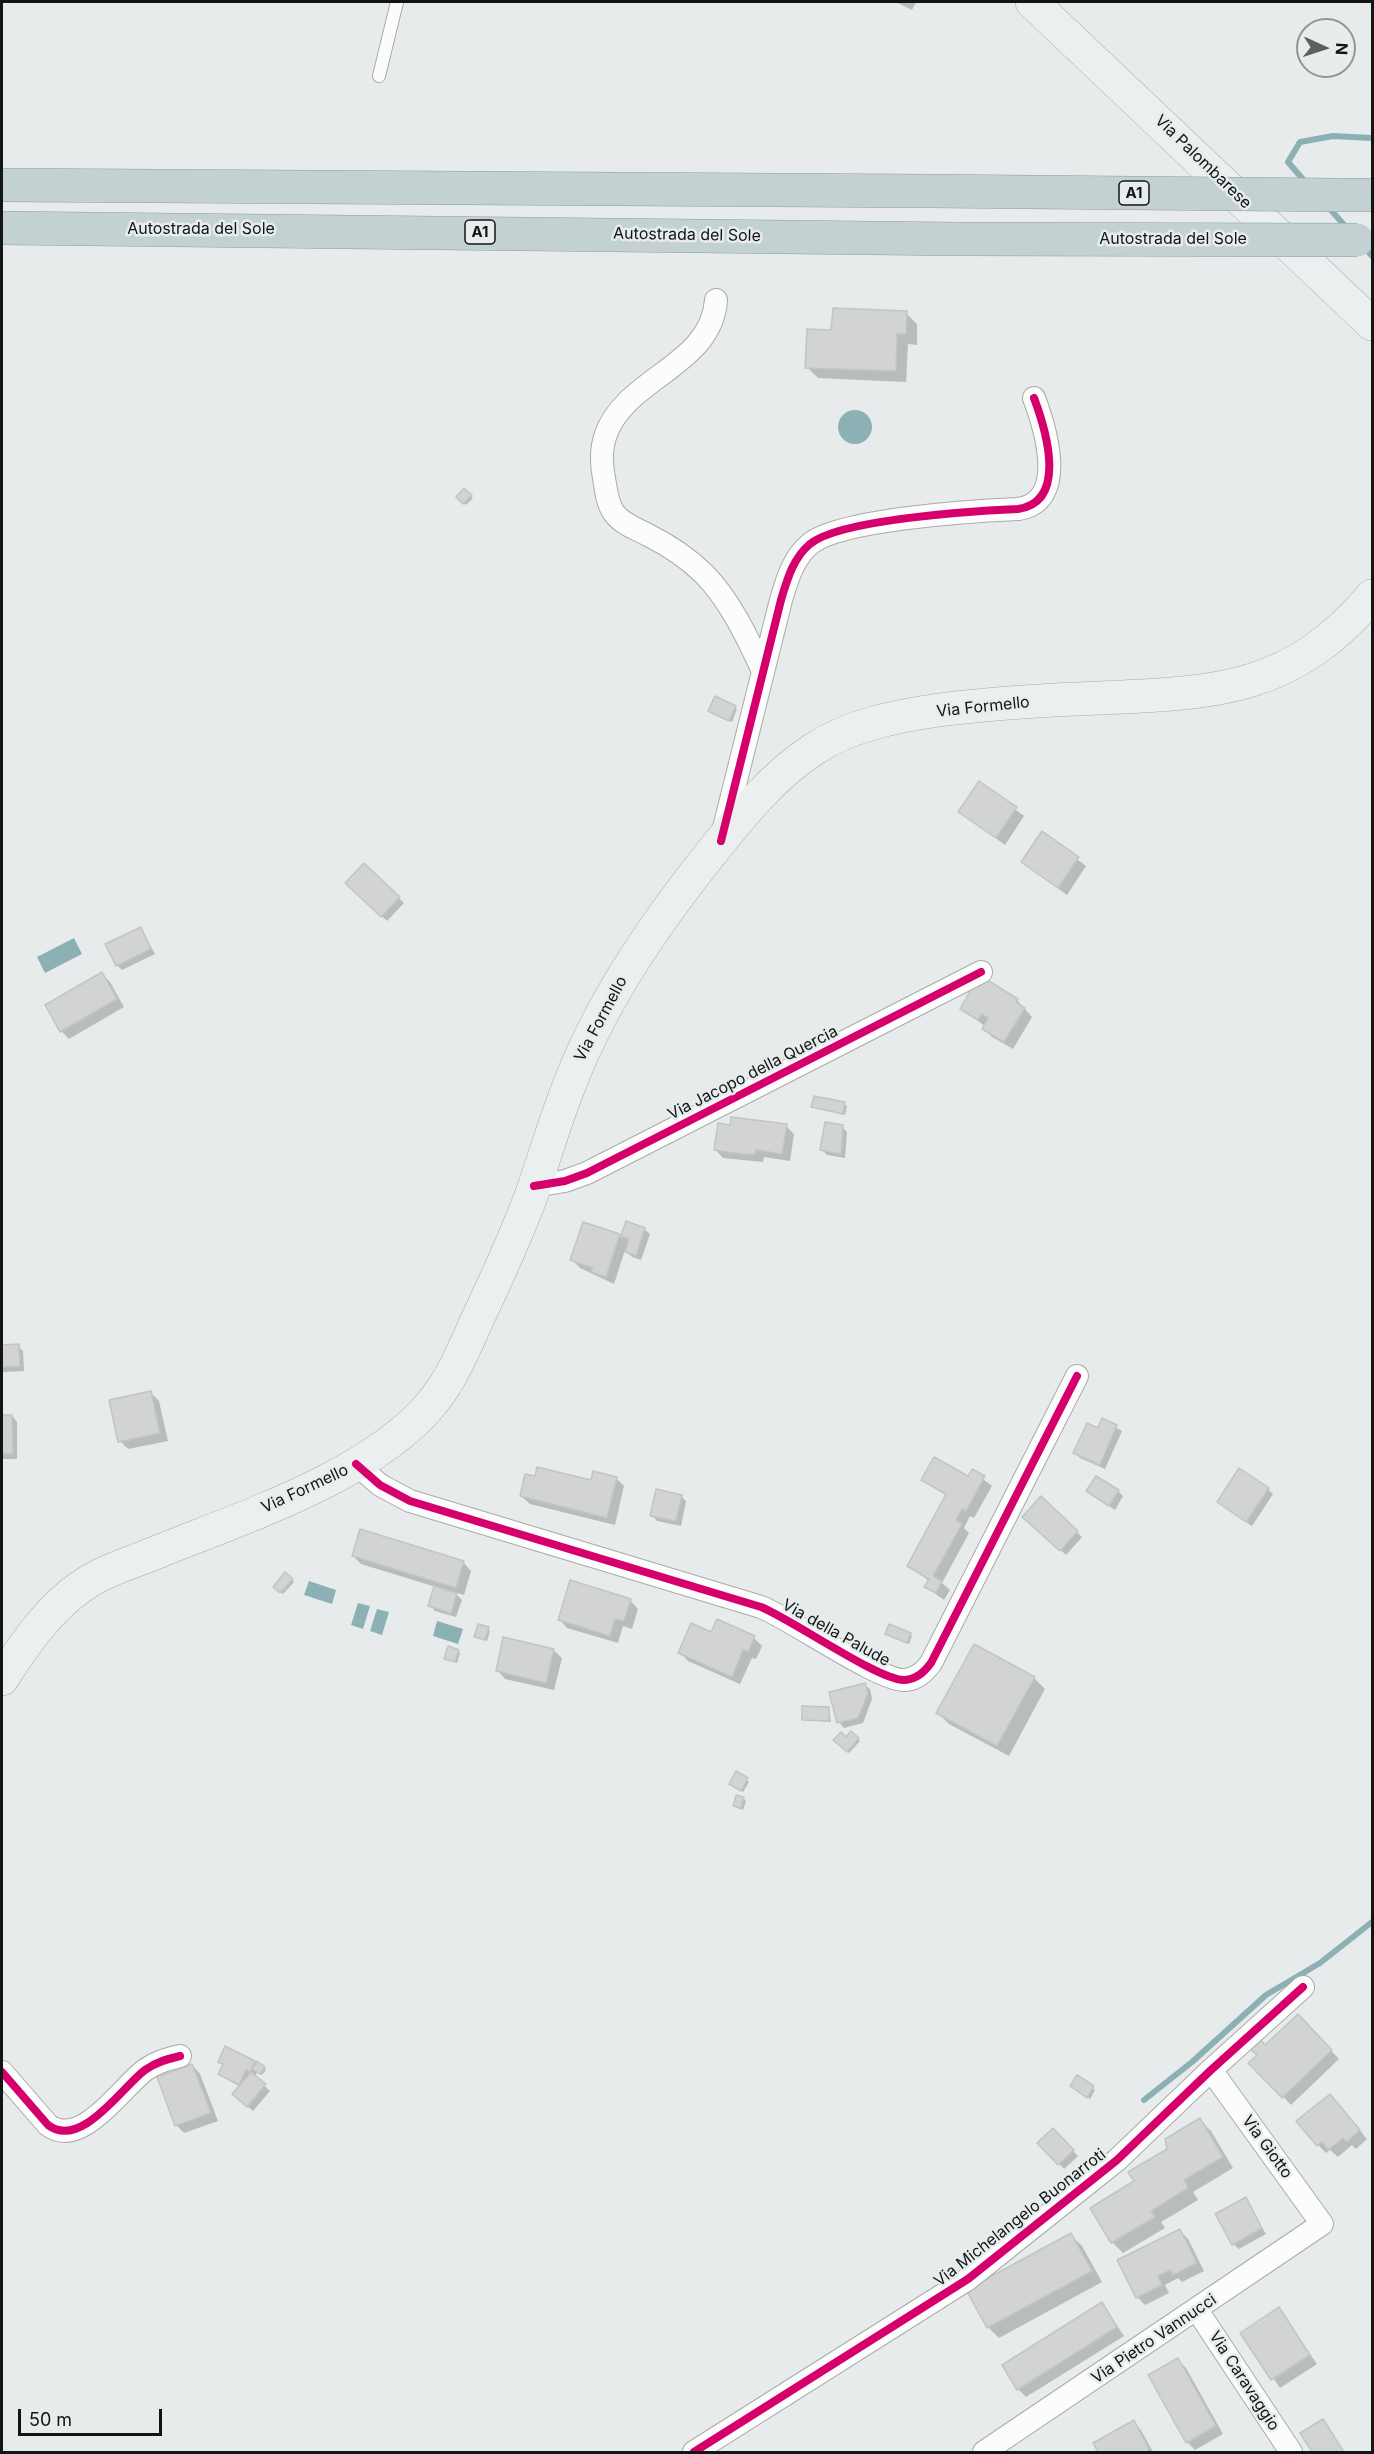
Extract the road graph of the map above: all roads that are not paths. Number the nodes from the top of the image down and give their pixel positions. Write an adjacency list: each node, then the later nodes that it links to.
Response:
1 (397, 2): 3 (lane)
2 (1032, 2): 9 (main road, Via Palombarese)
3 (379, 76)
4 (2, 184): 5 (highway, A1, bridge)
5 (1372, 195)
6 (2, 228): 7 (highway, Autostrada del Sole / A1, bridge)
7 (1365, 240)
8 (716, 300): 12 (street)
9 (1372, 324)
10 (1034, 398): 12 (street)
11 (1372, 596): 13 (main road, Via Formello)
12 (763, 671): 13 (street)
13 (721, 841): 15 (main road, Via Formello)
14 (981, 972): 15 (street, Via Jacopo della Quercia)
15 (534, 1186): 17 (main road, Via Formello)
16 (1077, 1376): 17 (street, Via della Palude)
17 (356, 1464): 18 (main road, Via Formello)
18 (2, 1679)
19 (1304, 1987): 21 (street, Via Michelangelo Buonarroti)
20 (180, 2056): 22 (street)
21 (1211, 2070): 23 (street, Via Giotto); 25 (street, Via Michelangelo Buonarroti)
22 (2, 2072)
23 (1322, 2224): 24 (street, Via Pietro Vannucci)
24 (1197, 2310): 26 (street, Via Pietro Vannucci); 27 (street, Via Caravaggio)
25 (694, 2452)
26 (984, 2452)
27 (1291, 2452)

